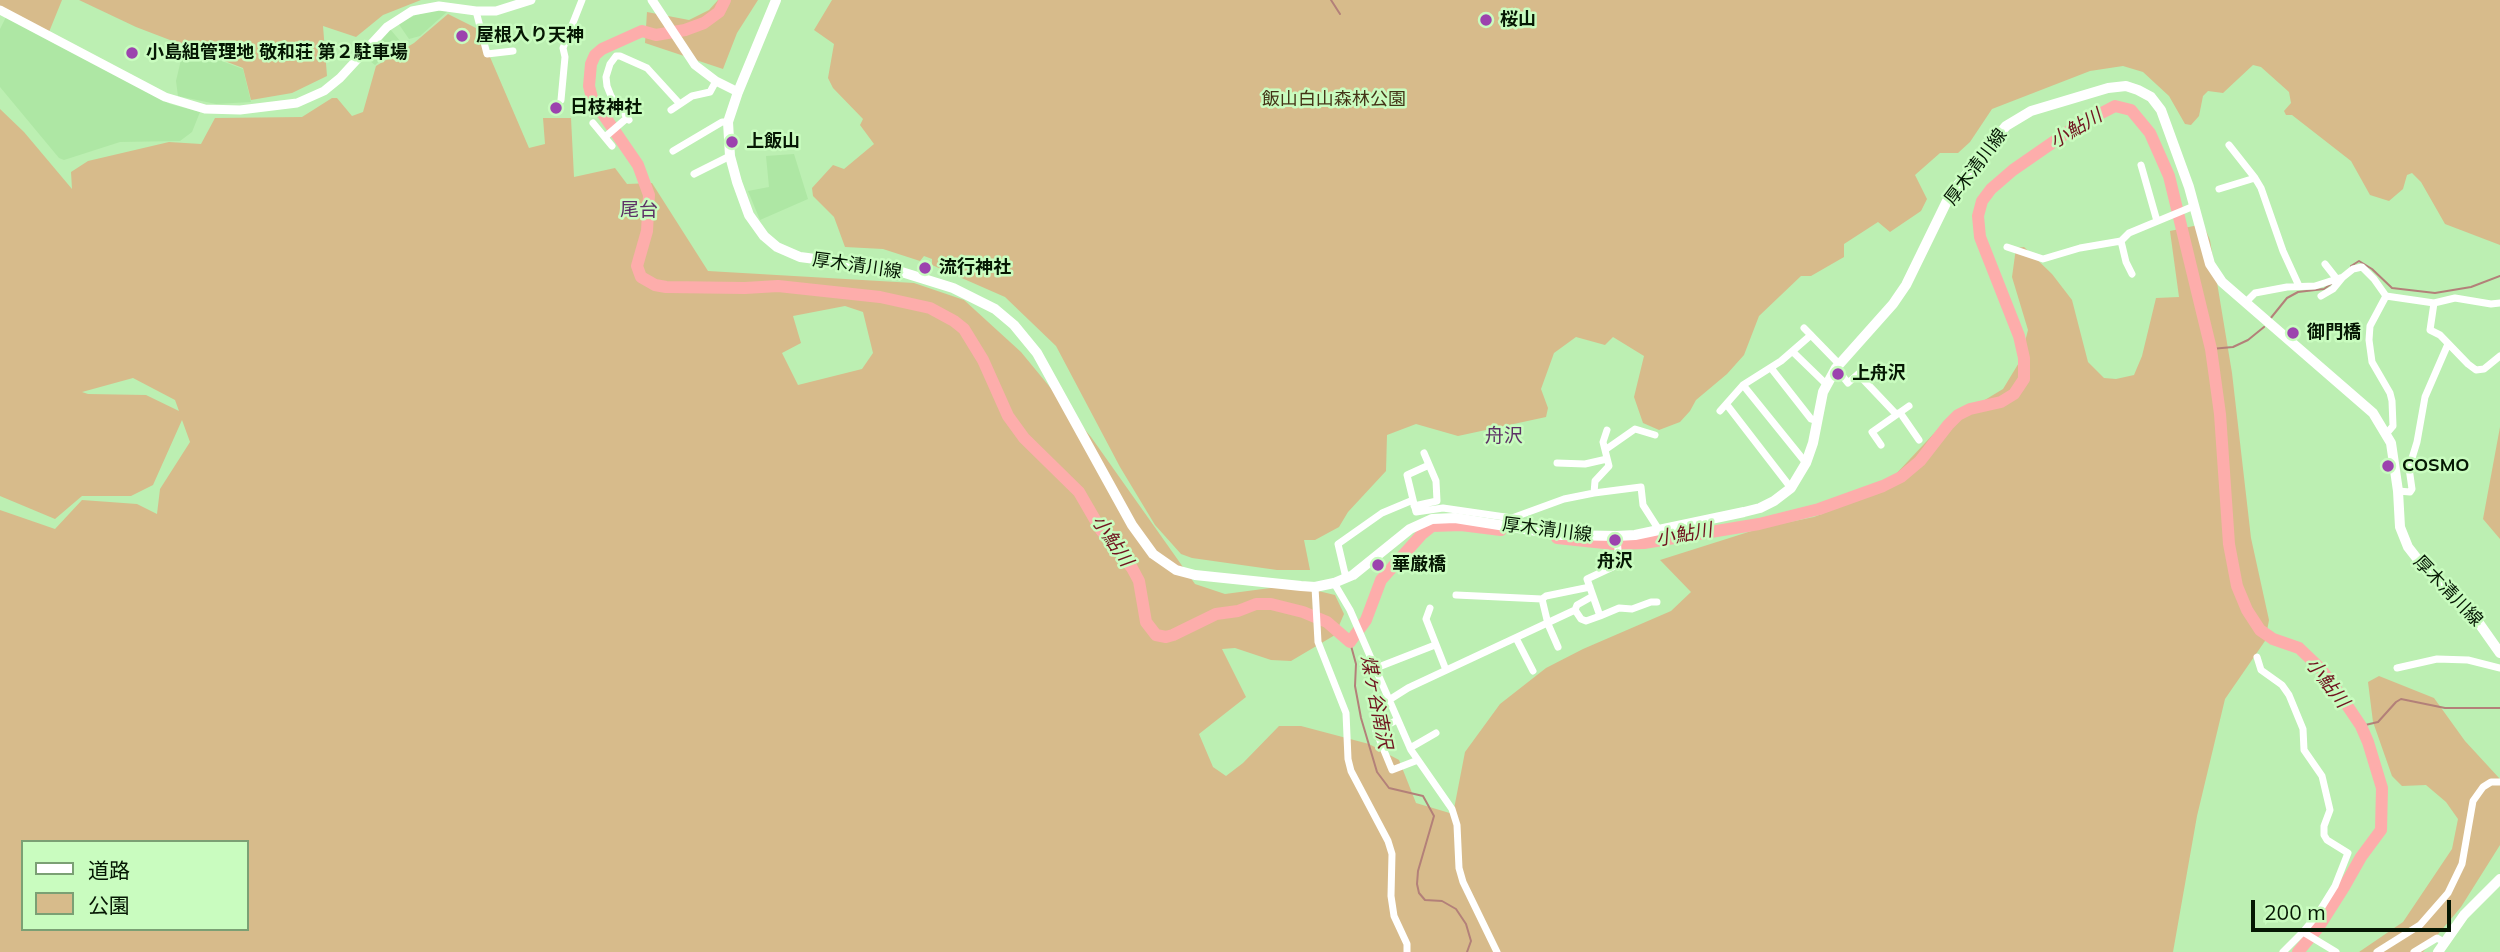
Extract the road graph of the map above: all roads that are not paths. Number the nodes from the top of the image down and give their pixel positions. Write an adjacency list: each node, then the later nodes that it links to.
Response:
1 (531, 0): 7 (street)
2 (582, 0): 11 (street)
3 (652, 0): 9 (street)
4 (776, 0): 10 (main road)
5 (439, 3): 6 (street); 7 (street)
6 (0, 10)
7 (476, 11): 8 (street)
8 (513, 51)
9 (716, 81): 10 (street); 12 (street)
10 (737, 92): 15 (main road)
11 (561, 100)
12 (679, 103): 13 (street); 16 (street)
13 (671, 110)
14 (593, 122): 16 (street)
15 (728, 126): 19 (street); 20 (main road, 厚木清川線)
16 (605, 136): 18 (street)
17 (2229, 145): 23 (street)
18 (612, 146)
19 (673, 151)
20 (730, 156): 22 (street); 70 (main road, 厚木清川線)
21 (2141, 165): 26 (street)
22 (694, 174)
23 (2255, 178): 24 (street); 32 (street)
24 (2219, 188)
25 (2189, 208): 26 (street); 35 (main road, 厚木清川線); 43 (main road, 厚木清川線)
26 (2158, 221): 27 (street)
27 (2121, 241): 28 (street); 30 (street)
28 (2007, 247)
29 (2325, 264): 31 (street)
30 (2132, 274)
31 (2340, 278): 32 (street); 33 (street); 34 (street)
32 (2299, 286): 35 (street)
33 (2321, 296)
34 (2386, 296): 36 (street); 51 (street)
35 (2246, 302): 51 (main road, 厚木清川線)
36 (2434, 303): 37 (street); 40 (street)
37 (2500, 303)
38 (1804, 328): 39 (street)
39 (1811, 335): 41 (street); 43 (street)
40 (2448, 344): 42 (street); 62 (street)
41 (1793, 352): 44 (street); 45 (street)
42 (2500, 356)
43 (1837, 366): 45 (main road, 厚木清川線); 48 (street)
44 (1771, 368): 46 (street); 49 (street)
45 (1826, 384): 49 (main road, 厚木清川線)
46 (1743, 386): 59 (street); 61 (street)
47 (1909, 407): 48 (street)
48 (1901, 414): 53 (street); 54 (street)
49 (1817, 421): 59 (main road, 厚木清川線)
50 (1607, 430): 55 (street)
51 (2387, 433): 62 (main road, 厚木清川線)
52 (1655, 435): 55 (street)
53 (1919, 440)
54 (1881, 445)
55 (1605, 450): 57 (street)
56 (1424, 453): 60 (street)
57 (1607, 459): 58 (street); 63 (street)
58 (1557, 463)
59 (1806, 463): 61 (main road, 厚木清川線)
60 (1429, 465): 64 (street); 64 (street)
61 (1791, 488): 66 (main road, 厚木清川線)
62 (2398, 491): 83 (main road, 厚木清川線)
63 (1594, 493): 65 (street); 66 (street)
64 (1413, 503): 65 (street); 68 (street)
65 (1456, 514): 67 (main road, 厚木清川線); 68 (main road, 厚木清川線)
66 (1659, 530): 67 (main road, 厚木清川線)
67 (1617, 539): 71 (street)
68 (1346, 578): 69 (main road, 厚木清川線)
69 (1334, 583): 70 (main road, 厚木清川線); 85 (street)
70 (1315, 587): 100 (street)
71 (1590, 587): 73 (street); 74 (street)
72 (1456, 595): 74 (street)
73 (1593, 596): 77 (street); 78 (street)
74 (1542, 599): 79 (street)
75 (1657, 602): 78 (street)
76 (1430, 608): 81 (street)
77 (1575, 610): 78 (street); 79 (street)
78 (1600, 616)
79 (1548, 624): 80 (street); 82 (street)
80 (1516, 638): 88 (street); 89 (street)
81 (1435, 645): 85 (street); 88 (street)
82 (1559, 648)
83 (2500, 653)
84 (2257, 657): 97 (street)
85 (1374, 665): 90 (street)
86 (2397, 668): 87 (street)
87 (2500, 668)
88 (1446, 670): 90 (street)
89 (1533, 671)
90 (1389, 700): 91 (street)
91 (1398, 720): 93 (street); 94 (street)
92 (1436, 733): 93 (street)
93 (1410, 748): 94 (street)
94 (1418, 760): 101 (street)
95 (2500, 782): 103 (street)
96 (2500, 879): 98 (main road)
97 (2303, 932): 99 (street); 102 (street)
98 (2441, 947): 104 (street)
99 (2334, 951)
100 (1407, 952)
101 (1497, 952)
102 (2283, 952)
103 (2377, 952)
104 (2414, 952)

